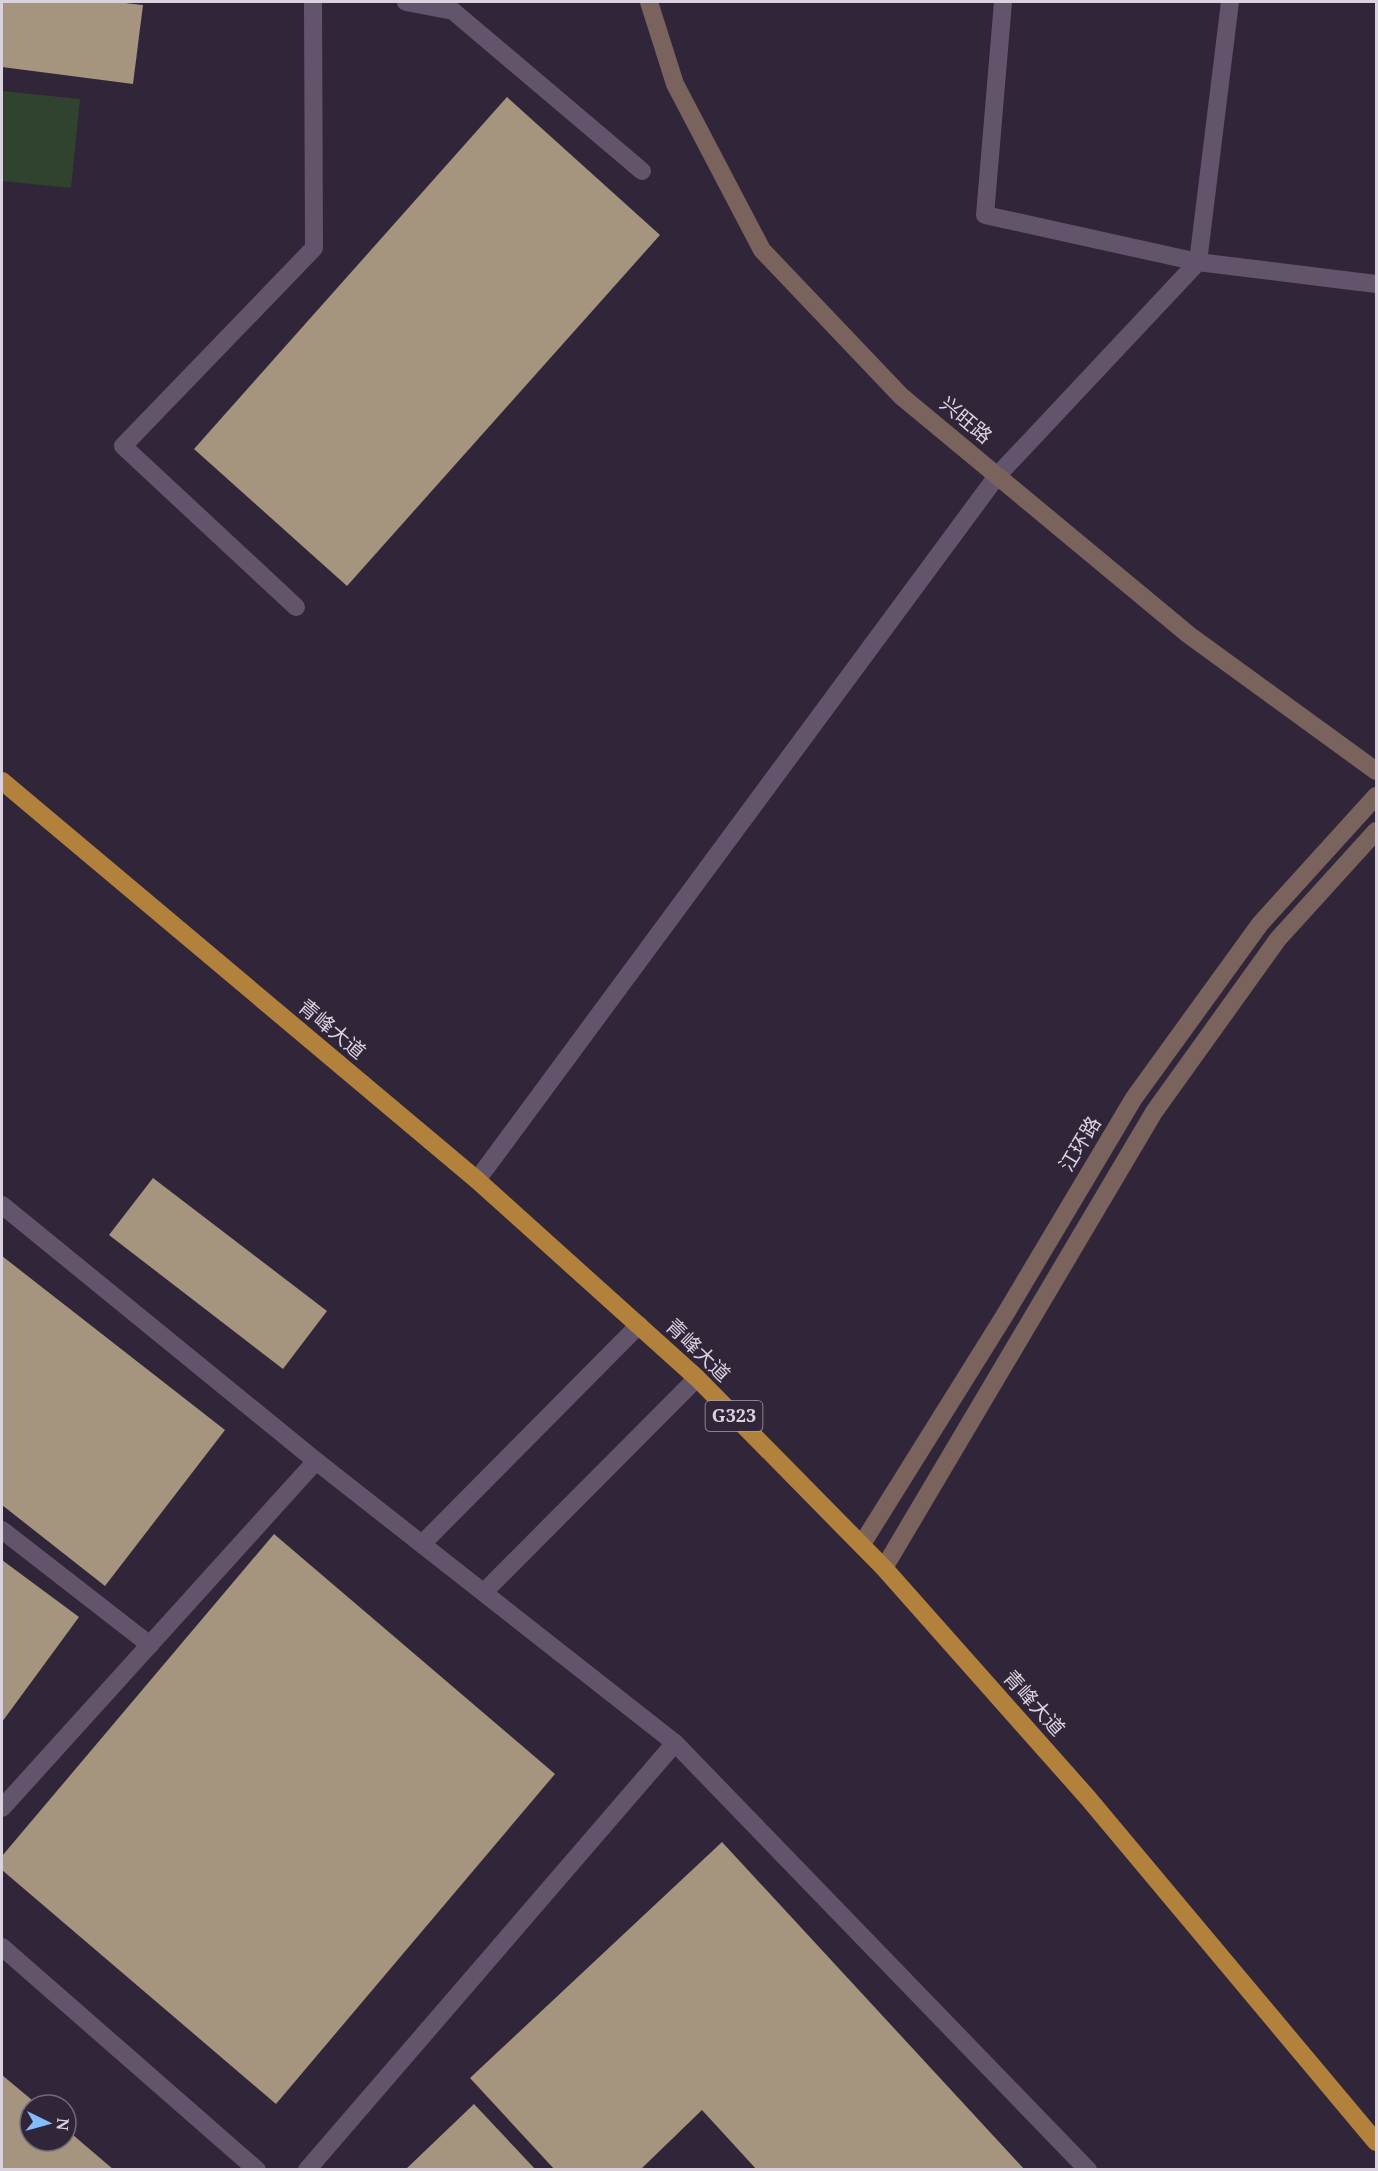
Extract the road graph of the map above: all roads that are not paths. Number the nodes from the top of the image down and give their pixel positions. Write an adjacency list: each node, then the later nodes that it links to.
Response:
1 (313, 2): 10 (street)
2 (406, 2): 6 (street)
3 (649, 2): 9 (street, 兴旺路)
4 (1003, 2): 7 (street)
5 (1230, 2): 7 (street)
6 (642, 171)
7 (1198, 262): 8 (street); 9 (street)
8 (1377, 284)
9 (997, 476): 11 (street, 兴旺路); 15 (street)
10 (296, 607)
11 (1377, 771)
12 (2, 781): 15 (highway, 青峰大道 / G323)
13 (1377, 796): 22 (street, 江环路)
14 (1377, 831): 23 (street)
15 (477, 1180): 17 (highway, 青峰大道 / G323)
16 (2, 1205): 19 (street)
17 (639, 1325): 18 (highway, 青峰大道 / G323); 21 (street)
18 (697, 1378): 22 (highway, 青峰大道 / G323); 24 (street)
19 (316, 1461): 21 (street); 25 (street)
20 (2, 1530): 25 (street)
21 (422, 1544): 24 (street)
22 (862, 1544): 23 (highway, 青峰大道 / G323)
23 (884, 1568): 29 (highway, 青峰大道 / G323)
24 (484, 1592): 26 (street)
25 (150, 1645): 27 (street)
26 (675, 1743): 31 (street); 32 (street)
27 (2, 1808)
28 (2, 1947): 30 (street)
29 (1377, 2142)
30 (256, 2169)
31 (308, 2169)
32 (1088, 2169)

